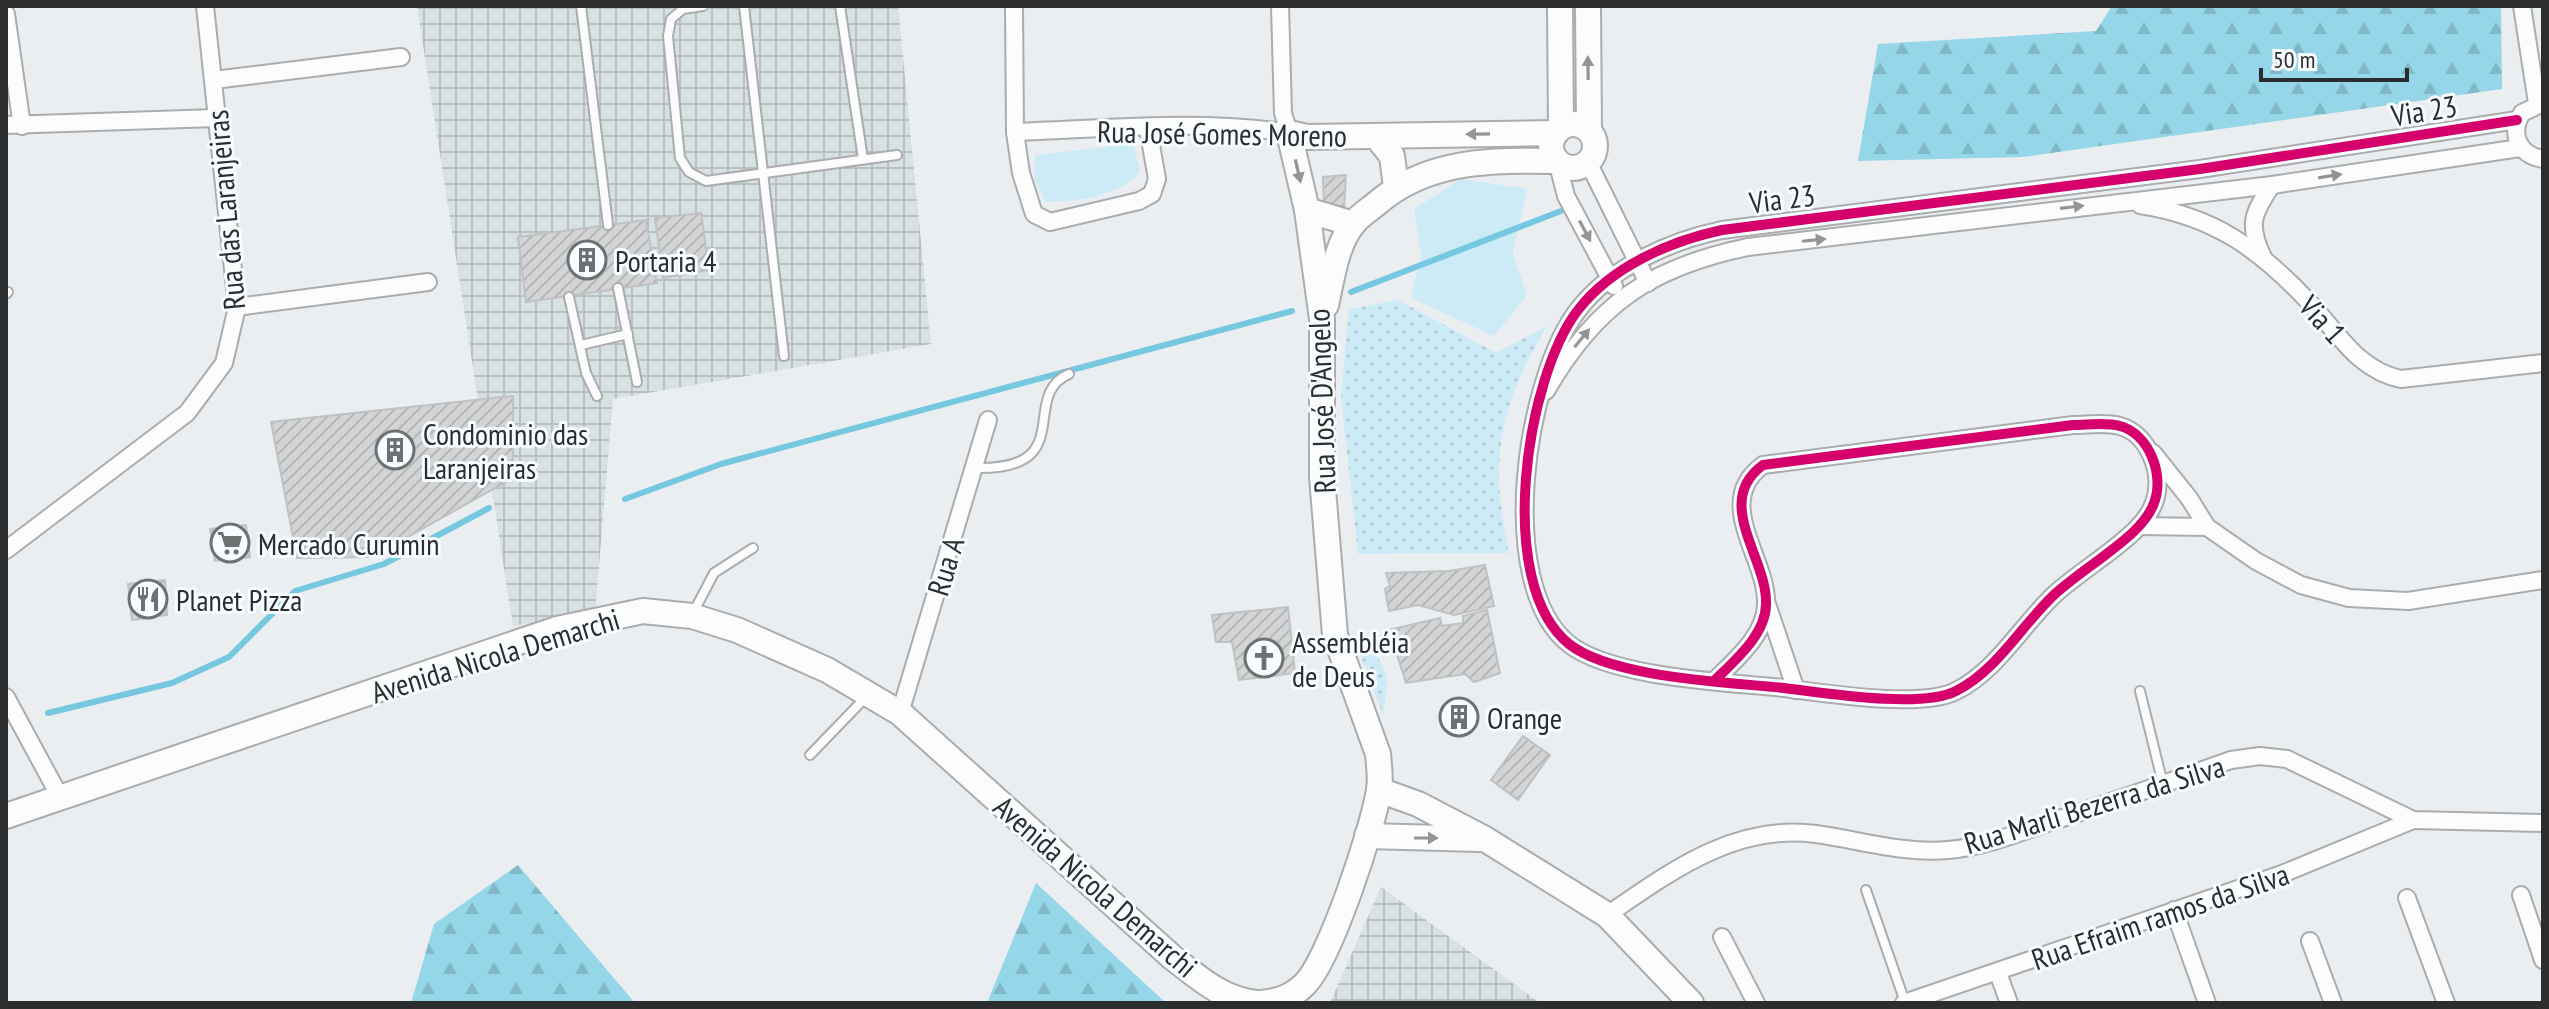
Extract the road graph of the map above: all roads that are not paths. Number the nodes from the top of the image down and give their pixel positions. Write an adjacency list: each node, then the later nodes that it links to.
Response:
1 (205, 6): 13 (street, Rua das Laranjeiras)
2 (581, 6): 39 (lane)
3 (703, 6): 31 (lane)
4 (744, 6): 31 (lane)
5 (840, 6): 27 (lane)
6 (1014, 6): 21 (street)
7 (1280, 6): 22 (street, Rua José D'Angelo)
8 (1560, 6): 19 (street)
9 (1588, 6): 20 (street, one-way to 9)
10 (2522, 6): 14 (street)
11 (6, 14): 17 (street)
12 (401, 57): 13 (street)
13 (214, 80): 15 (street, Rua das Laranjeiras)
14 (2540, 103): 16 (street)
15 (216, 118): 17 (street); 48 (street, Rua das Laranjeiras)
16 (2517, 120): 24 (street); 25 (street, Via 23)
17 (14, 126)
18 (1148, 128): 21 (street, Rua José Gomes Moreno); 21 (street); 22 (street, Rua José Gomes Moreno)
19 (1558, 130): 20 (street); 23 (street, Rua José Gomes Moreno, one-way to 23); 29 (street)
20 (1589, 130): 30 (street)
21 (1015, 132)
22 (1289, 133): 23 (street, Rua José Gomes Moreno); 36 (street, Rua José D'Angelo, one-way to 36)
23 (1376, 136): 33 (street)
24 (2520, 148): 28 (street); 32 (street, Via 23, one-way to 24)
25 (2299, 154): 34 (street); 41 (street, Via 23)
26 (897, 155): 27 (lane)
27 (863, 159): 31 (lane)
28 (2543, 159)
29 (1557, 161): 30 (street); 33 (street); 42 (street, one-way to 42)
30 (1588, 162): 41 (street)
31 (763, 172): 52 (lane)
32 (2272, 185): 34 (street, Via 23); 40 (street)
33 (1396, 187): 38 (street)
34 (2209, 192): 35 (street, Via 23); 37 (street)
35 (2117, 202): 37 (street, Via 1); 44 (street, Via 23, one-way to 35)
36 (1307, 210): 38 (street); 49 (street, Rua José D'Angelo)
37 (2204, 221): 40 (street, Via 1)
38 (1353, 224): 49 (street)
39 (608, 225)
40 (2264, 258): 53 (street, Via 1)
41 (1636, 263): 42 (street, Via 23); 44 (street)
42 (1610, 279): 47 (street); 57 (street, Via 23)
43 (428, 282): 48 (street)
44 (1648, 283): 47 (street, Via 23)
45 (618, 288): 50 (lane)
46 (569, 297): 51 (lane)
47 (1621, 299): 57 (street, Via 23, one-way to 47)
48 (237, 307): 64 (street, Rua das Laranjeiras)
49 (1322, 319): 76 (street, Rua José D'Angelo)
50 (628, 334): 51 (lane); 55 (lane)
51 (581, 345): 56 (lane)
52 (784, 356)
53 (2543, 363)
54 (1069, 374): 60 (lane)
55 (637, 382)
56 (597, 396)
57 (1539, 403): 68 (street, Via 23)
58 (988, 420): 60 (street, Rua A)
59 (2152, 452): 61 (street, Via 23); 62 (street); 66 (street)
60 (974, 468): 73 (street, Rua A)
61 (2139, 526): 62 (street); 69 (street, Via 23)
62 (2207, 527): 65 (street)
63 (753, 548): 67 (lane)
64 (6, 550)
65 (2543, 580)
66 (1767, 604): 68 (street); 69 (street)
67 (692, 616): 71 (street, Avenida Nicola Demarchi); 77 (street, Avenida Nicola Demarchi)
68 (1714, 681): 69 (street, Via 23)
69 (1796, 690)
70 (2140, 691): 75 (lane)
71 (869, 694): 73 (street, Avenida Nicola Demarchi); 74 (lane)
72 (6, 697): 77 (street)
73 (900, 713): 92 (street, Avenida Nicola Demarchi)
74 (810, 755)
75 (2163, 784): 79 (street, Rua Marli Bezerra da Silva); 87 (street, Rua Marli Bezerra da Silva)
76 (1379, 790): 81 (street, Avenida Nicola Demarchi); 82 (street)
77 (60, 797): 78 (street, Avenida Nicola Demarchi)
78 (6, 816)
79 (2413, 820): 80 (street, Rua Marli Bezerra da Silva); 86 (street, Rua Efraim ramos da Silva)
80 (2543, 823)
81 (1367, 836): 82 (street, one-way to 82); 92 (street, Avenida Nicola Demarchi)
82 (1485, 839): 87 (street)
83 (1866, 890): 95 (lane)
84 (2521, 895): 90 (street)
85 (2407, 898): 99 (street)
86 (2174, 910): 91 (street, Rua Efraim ramos da Silva); 97 (street)
87 (1607, 915): 93 (street)
88 (1722, 937): 94 (street)
89 (2310, 941): 98 (street)
90 (2543, 960)
91 (1998, 973): 95 (street, Rua Efraim ramos da Silva); 96 (street)
92 (1259, 1003)
93 (1691, 1003)
94 (1756, 1003)
95 (1905, 1003)
96 (2009, 1003)
97 (2207, 1003)
98 (2333, 1003)
99 (2446, 1003)

